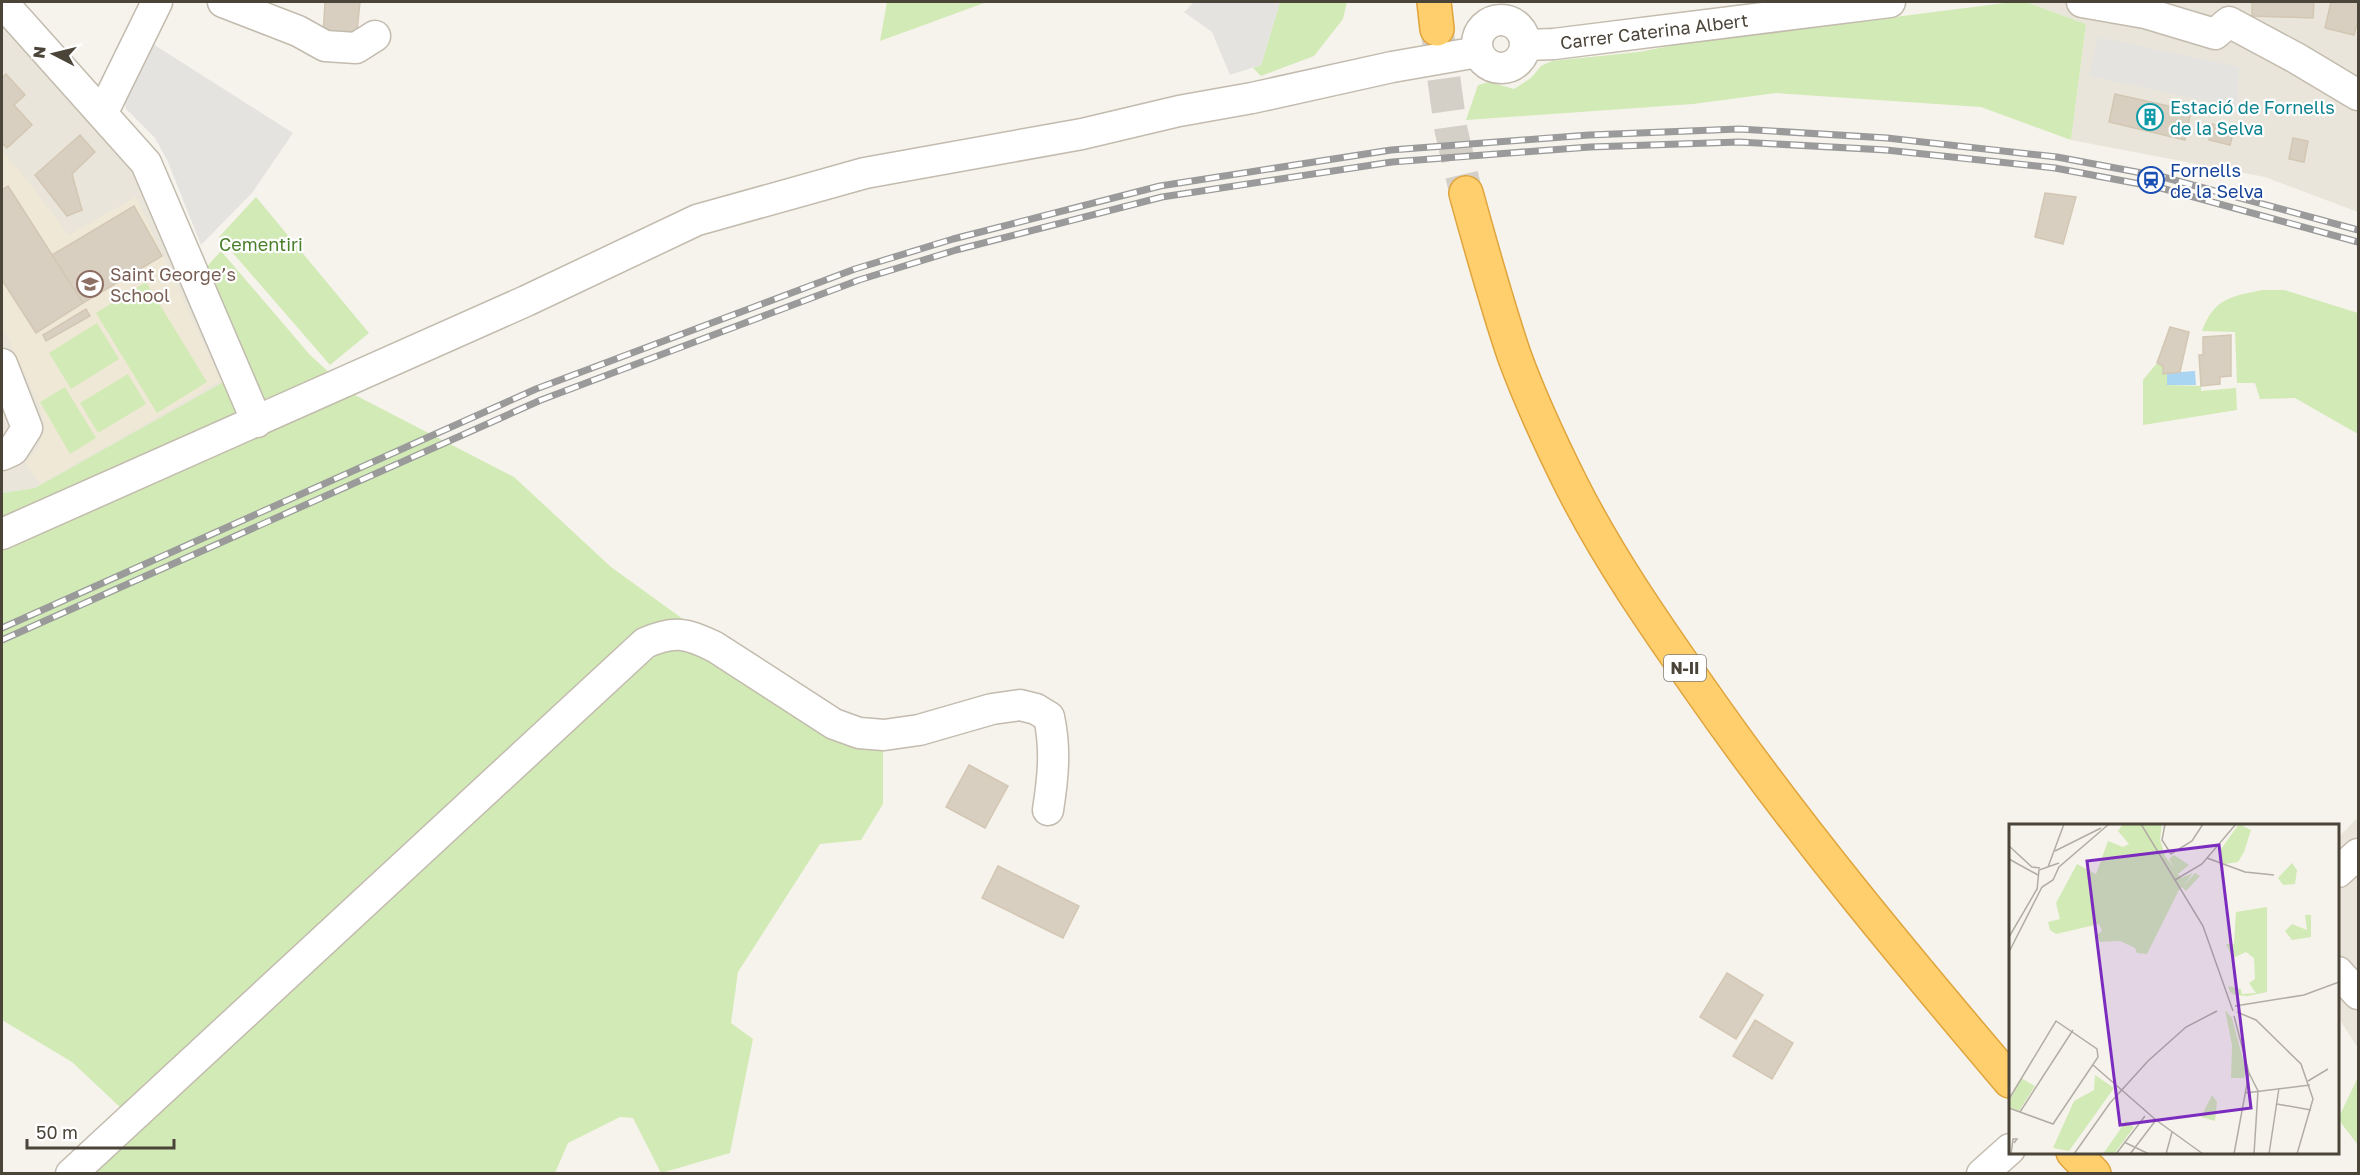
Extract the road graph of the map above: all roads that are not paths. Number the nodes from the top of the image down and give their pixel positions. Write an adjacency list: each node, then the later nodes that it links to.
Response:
1 (2, 2): 13 (street)
2 (157, 2): 13 (street)
3 (223, 2): 9 (street)
4 (1890, 2): 10 (street, Carrer Caterina Albert)
5 (2082, 2): 8 (street)
6 (2215, 2): 8 (street)
7 (1500, 11): 10 (street); 11 (street)
8 (2216, 34): 12 (street)
9 (375, 36)
10 (1525, 45): 11 (street)
11 (1478, 52): 16 (street)
12 (2358, 95)
13 (102, 114): 16 (street)
14 (1466, 193): 24 (highway, N-II)
15 (2, 364): 17 (street)
16 (257, 422): 18 (street)
17 (2, 455)
18 (2, 534)
19 (1048, 810): 28 (street)
20 (2358, 854): 21 (street)
21 (2339, 870)
22 (2339, 974): 23 (street)
23 (2358, 994)
24 (2009, 1080)
25 (2009, 1150): 27 (street)
26 (2075, 1154): 29 (highway)
27 (1985, 1171)
28 (72, 1173)
29 (2094, 1173)

